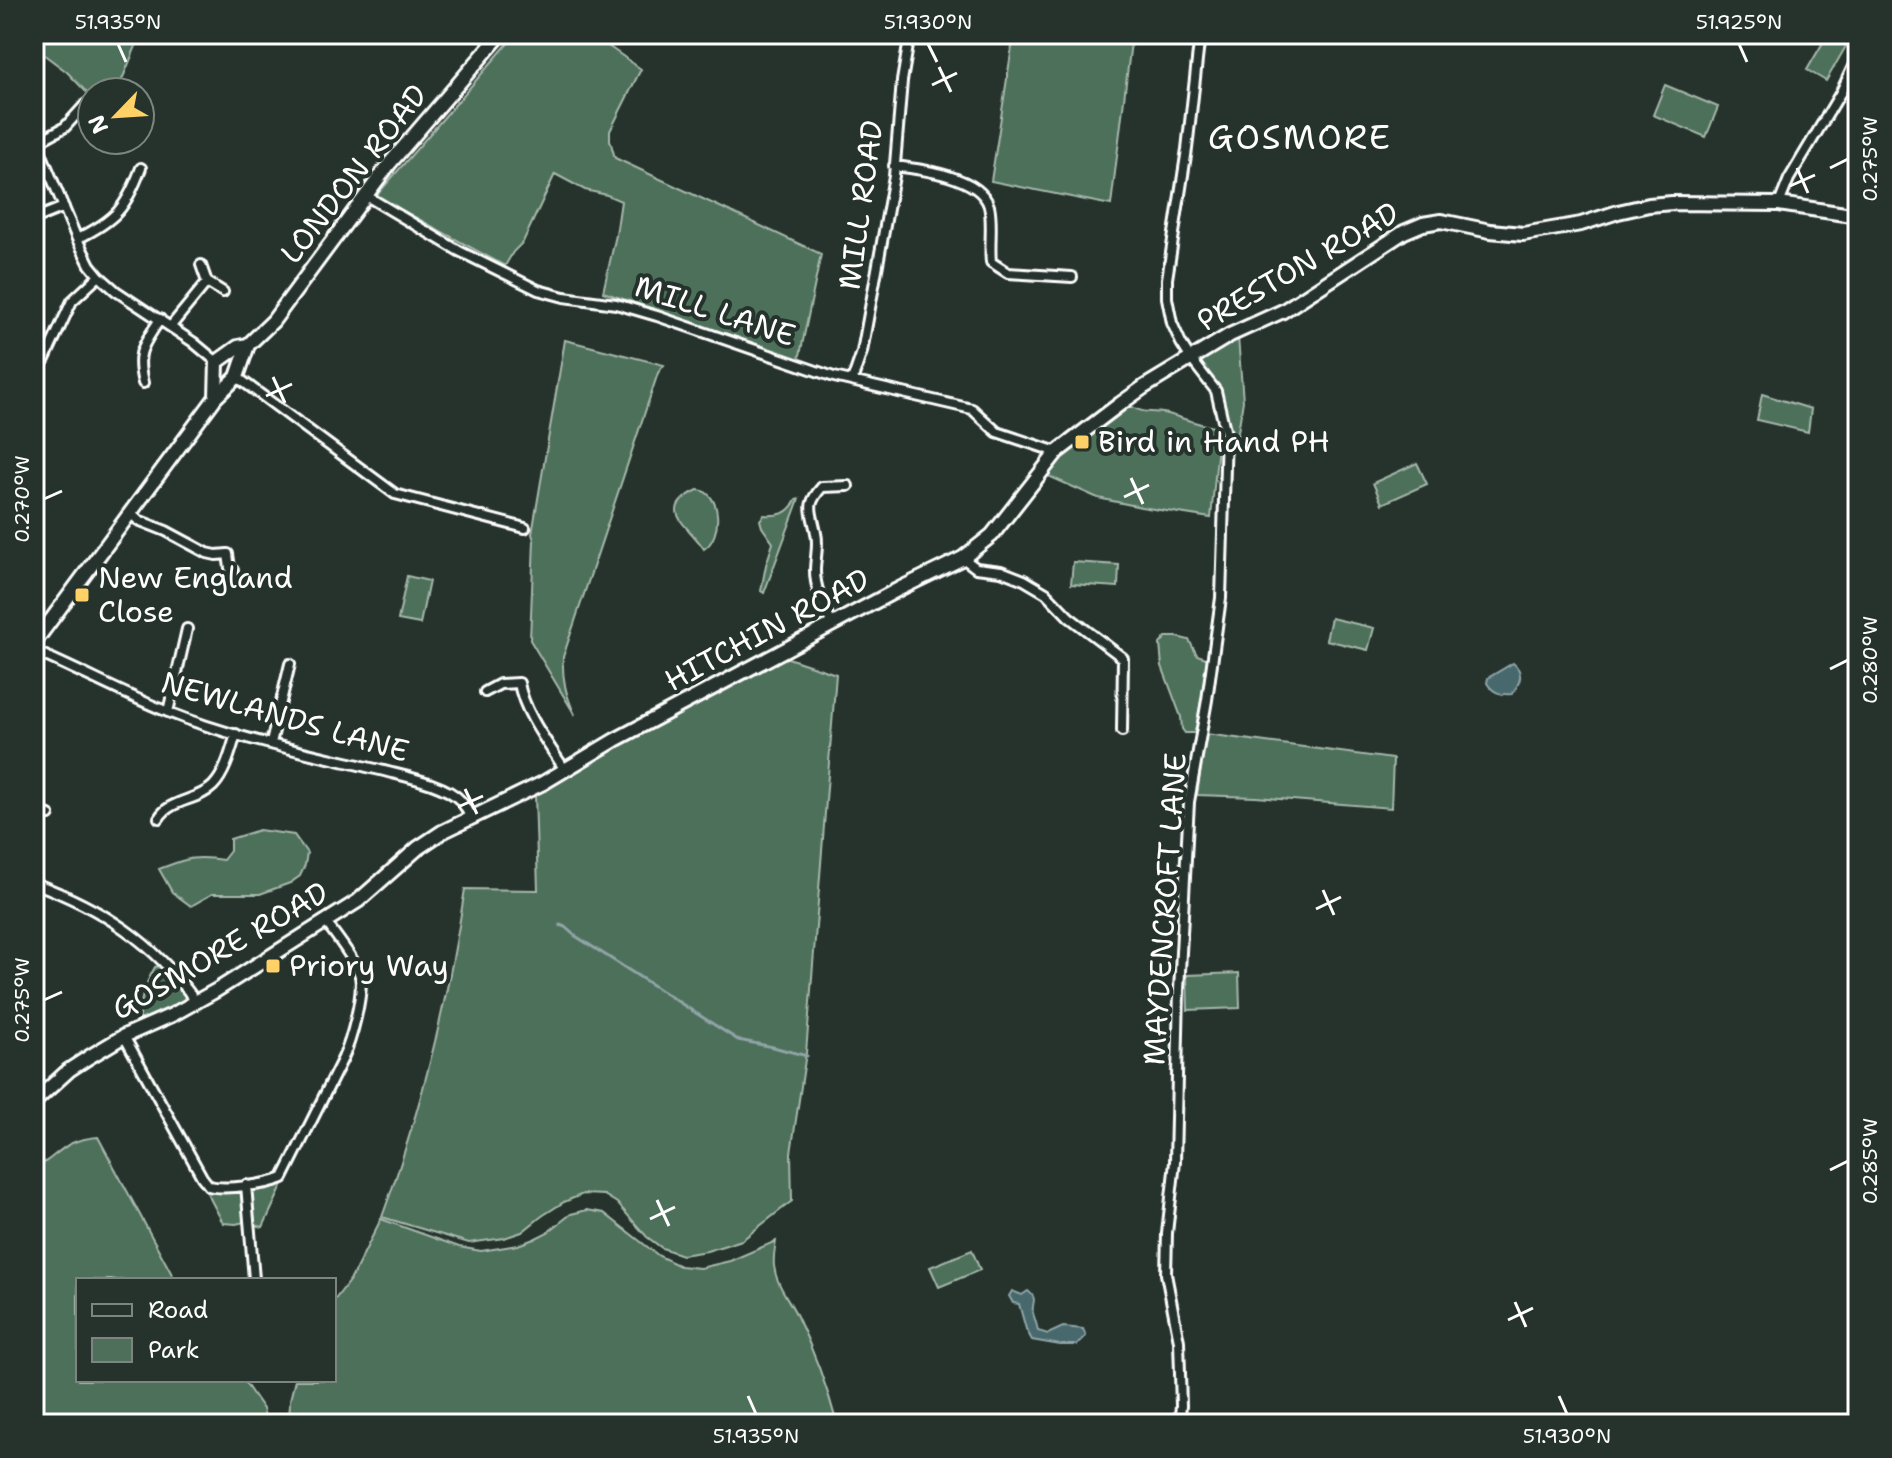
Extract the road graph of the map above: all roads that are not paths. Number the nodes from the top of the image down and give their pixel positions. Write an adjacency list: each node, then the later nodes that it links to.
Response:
1 (501, 34): 9 (street, LONDON ROAD)
2 (910, 34): 7 (street, MILL ROAD)
3 (1200, 34): 24 (street, MAYDENCROFT LANE)
4 (1858, 56): 10 (street)
5 (76, 115): 6 (street)
6 (35, 143): 11 (street)
7 (894, 166): 17 (street); 28 (street, MILL ROAD)
8 (141, 168): 14 (street)
9 (365, 195): 22 (street, LONDON ROAD); 28 (street, MILL LANE)
10 (1779, 204): 12 (street, PRESTON ROAD); 24 (street, PRESTON ROAD)
11 (64, 207): 13 (street); 14 (street)
12 (1858, 216)
13 (34, 219)
14 (77, 239): 16 (street)
15 (201, 265): 18 (street)
16 (99, 276): 20 (street); 25 (street)
17 (1072, 277)
18 (207, 282): 19 (street); 21 (street)
19 (223, 292)
20 (160, 319): 21 (street); 29 (street)
21 (171, 326): 23 (street)
22 (248, 345): 23 (street, LONDON ROAD); 26 (street, LONDON ROAD)
23 (222, 359): 26 (street); 27 (street)
24 (1191, 359): 31 (street, PRESTON ROAD); 59 (street, MAYDENCROFT LANE)
25 (34, 374)
26 (236, 374): 27 (street); 30 (street, LONDON ROAD); 34 (street)
27 (218, 376): 30 (street)
28 (852, 381): 31 (street, MILL LANE)
29 (143, 383)
30 (216, 397): 33 (street, LONDON ROAD)
31 (1057, 452): 35 (street, HITCHIN ROAD)
32 (848, 486): 37 (street)
33 (130, 513): 36 (street); 39 (street, LONDON ROAD)
34 (525, 528)
35 (963, 558): 37 (street, HITCHIN ROAD); 44 (street)
36 (233, 570)
37 (832, 625): 47 (street, HITCHIN ROAD)
38 (187, 629): 43 (street)
39 (34, 643)
40 (34, 651): 43 (street, NEWLANDS LANE)
41 (290, 664): 46 (street)
42 (485, 692): 47 (street)
43 (168, 712): 45 (street, NEWLANDS LANE)
44 (1122, 731)
45 (236, 734): 46 (street, NEWLANDS LANE); 51 (street)
46 (271, 743): 50 (street, NEWLANDS LANE)
47 (565, 770): 50 (street, HITCHIN ROAD)
48 (34, 809): 49 (street)
49 (49, 815)
50 (470, 817): 53 (street, GOSMORE ROAD)
51 (159, 818)
52 (34, 883): 54 (street)
53 (326, 922): 54 (street, GOSMORE ROAD); 57 (street)
54 (196, 1002): 55 (street, GOSMORE ROAD)
55 (124, 1036): 56 (street, GOSMORE ROAD); 57 (street)
56 (34, 1102)
57 (246, 1185): 58 (street)
58 (254, 1278)
59 (1179, 1424)

